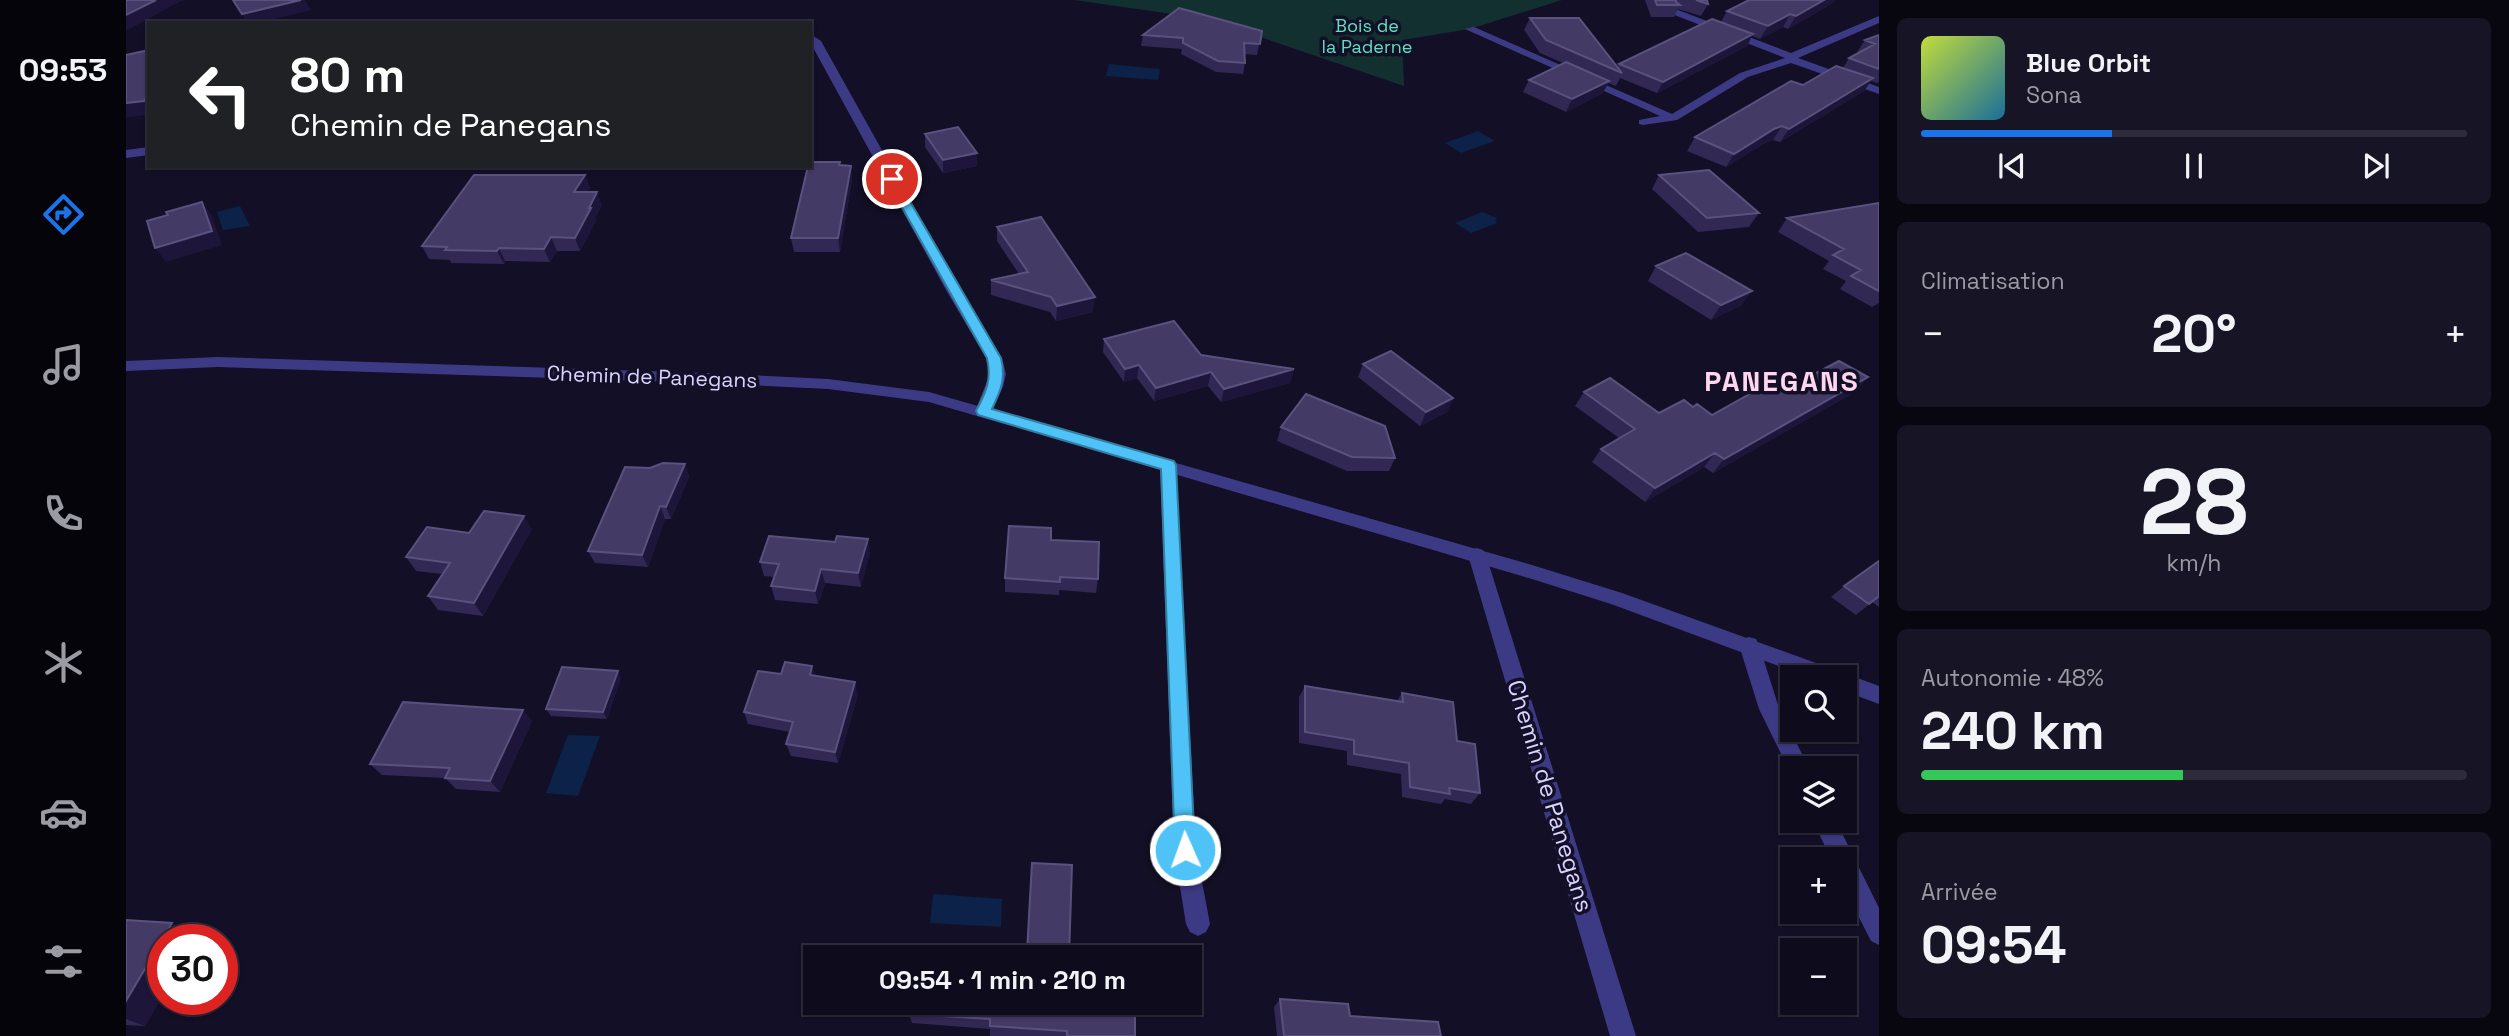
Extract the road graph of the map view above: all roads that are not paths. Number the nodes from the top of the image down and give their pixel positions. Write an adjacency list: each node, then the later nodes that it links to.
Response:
1 (1675, 12): 5 (street)
2 (1879, 19): 5 (street)
3 (1470, 29): 7 (street)
4 (812, 38): 12 (street)
5 (1792, 58): 6 (street); 7 (street)
6 (1879, 92)
7 (1674, 118): 8 (street)
8 (1643, 122)
9 (147, 151): 10 (street)
10 (126, 154)
11 (126, 366): 12 (street, Chemin de Panegans)
12 (983, 411): 13 (street, Chemin de Panegans)
13 (1168, 465): 14 (street, Chemin de Panegans); 21 (street)
14 (1477, 555): 15 (street, Chemin de Panegans); 23 (street, Chemin de Panegans)
15 (1749, 645): 16 (street, Chemin de Panegans); 19 (street)
16 (1800, 665)
17 (1857, 687): 18 (street)
18 (1879, 695)
19 (1792, 756)
20 (1857, 888): 22 (street)
21 (1198, 924)
22 (1879, 933)
23 (1623, 1036)

